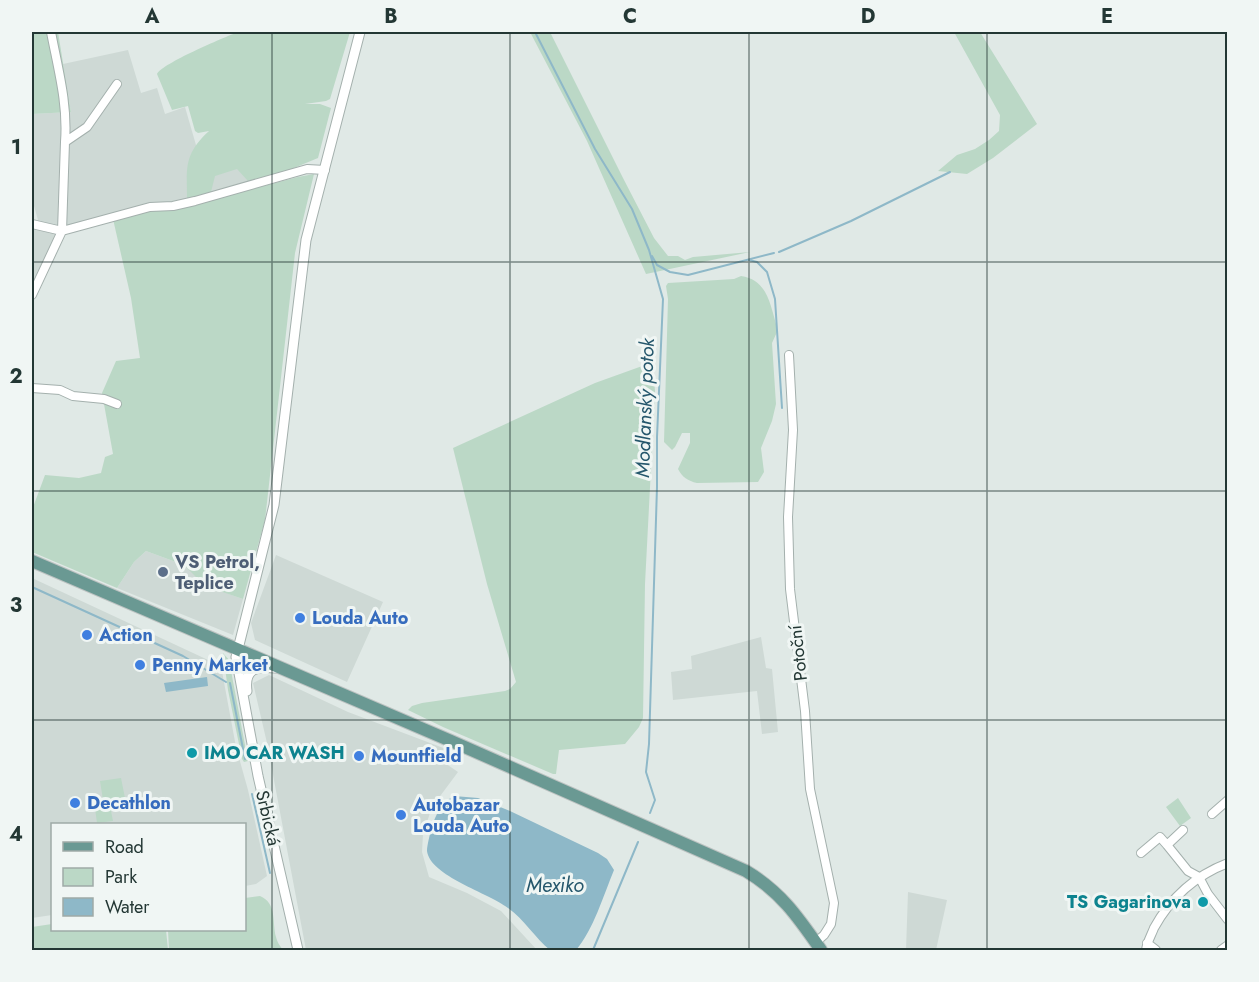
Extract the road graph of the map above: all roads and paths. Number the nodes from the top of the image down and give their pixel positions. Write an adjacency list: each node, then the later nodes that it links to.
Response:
1 (51, 32): 4 (street)
2 (360, 32): 5 (street, Srbická)
3 (117, 84): 4 (street)
4 (65, 142): 7 (street)
5 (325, 170): 7 (street); 13 (street, Srbická)
6 (32, 225): 7 (street)
7 (62, 231): 8 (street)
8 (32, 295)
9 (789, 355): 25 (street, Potoční)
10 (32, 388): 11 (street)
11 (117, 404)
12 (32, 561): 13 (main road)
13 (237, 648): 14 (main road); 15 (street, Srbická)
14 (284, 669): 15 (street); 25 (main road)
15 (246, 717): 27 (street, Srbická)
16 (1227, 801): 17 (street)
17 (1212, 813)
18 (1183, 830): 19 (street)
19 (1167, 845): 20 (street); 22 (street)
20 (1142, 853)
21 (1227, 862): 22 (street)
22 (1199, 877): 23 (street); 26 (street)
23 (1227, 920)
24 (1227, 945): 29 (street)
25 (818, 947)
26 (1146, 947): 28 (street)
27 (298, 951)
28 (1156, 951)
29 (1221, 951)

